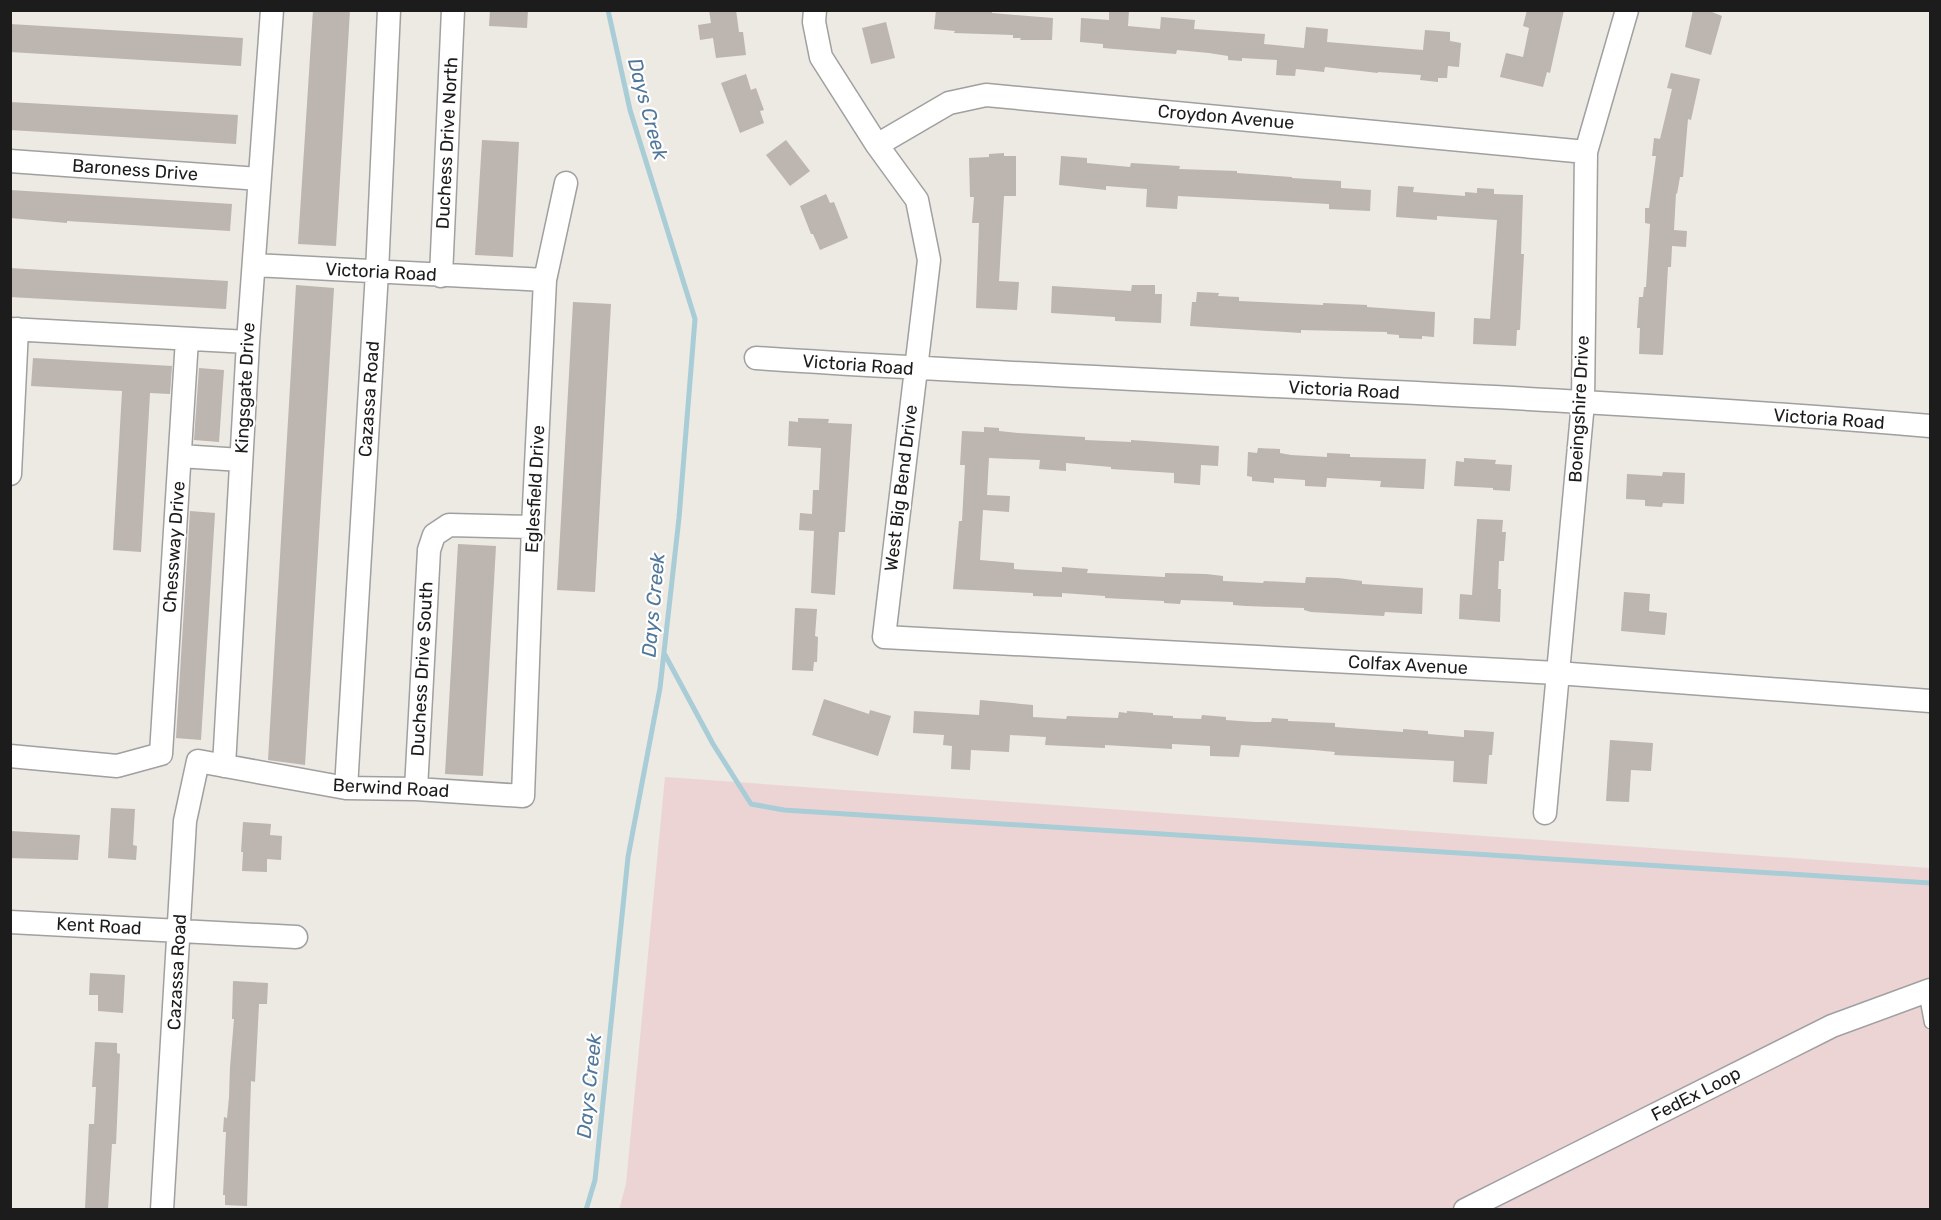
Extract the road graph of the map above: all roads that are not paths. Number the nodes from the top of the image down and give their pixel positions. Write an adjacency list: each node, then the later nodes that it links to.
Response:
1 (263, 10): 6 (street)
2 (389, 10): 13 (street, Cazassa Road)
3 (453, 10): 14 (street, Duchess Drive North)
4 (815, 10): 7 (street, West Big Bend Drive)
5 (1627, 10): 8 (street, Boeingshire Drive)
6 (272, 11): 10 (street, Kingsgate Drive)
7 (877, 145): 8 (street, Croydon Avenue); 20 (street, West Big Bend Drive)
8 (1586, 152): 21 (street, Boeingshire Drive)
9 (10, 161): 10 (street, Baroness Drive)
10 (259, 179): 12 (street, Kingsgate Drive)
11 (566, 183): 15 (street, Eglesfield Drive)
12 (254, 265): 13 (street, Victoria Road); 18 (street, Kingsgate Drive)
13 (377, 272): 14 (street, Victoria Road); 32 (street, Cazassa Road)
14 (441, 276): 15 (street, Victoria Road)
15 (545, 280): 26 (street, Eglesfield Drive)
16 (14, 329): 17 (street); 25 (street)
17 (187, 339): 18 (street); 23 (street, Chessway Drive)
18 (248, 342): 24 (street, Kingsgate Drive)
19 (756, 358): 20 (street, Victoria Road)
20 (915, 369): 21 (street, Victoria Road); 27 (street, West Big Bend Drive)
21 (1583, 403): 22 (street, Victoria Road); 28 (street, Boeingshire Drive)
22 (1930, 426)
23 (180, 456): 24 (street); 30 (street, Chessway Drive)
24 (241, 460): 31 (street, Kingsgate Drive)
25 (10, 474)
26 (533, 527): 33 (street, Duchess Drive South); 34 (street, Eglesfield Drive)
27 (884, 637): 28 (street, Colfax Avenue)
28 (1557, 674): 29 (street, Colfax Avenue); 35 (street, Boeingshire Drive)
29 (1930, 701)
30 (10, 756)
31 (224, 766): 32 (street, Berwind Road); 37 (street, Cazassa Road)
32 (346, 788): 33 (street, Berwind Road)
33 (416, 789): 34 (street, Berwind Road)
34 (523, 796)
35 (1545, 813)
36 (10, 922): 37 (street, Kent Road)
37 (179, 930): 38 (street, Kent Road); 41 (street, Cazassa Road)
38 (296, 937)
39 (1927, 990): 40 (lane); 42 (street, FedEx Loop)
40 (1930, 1023)
41 (162, 1209)
42 (1466, 1209)

